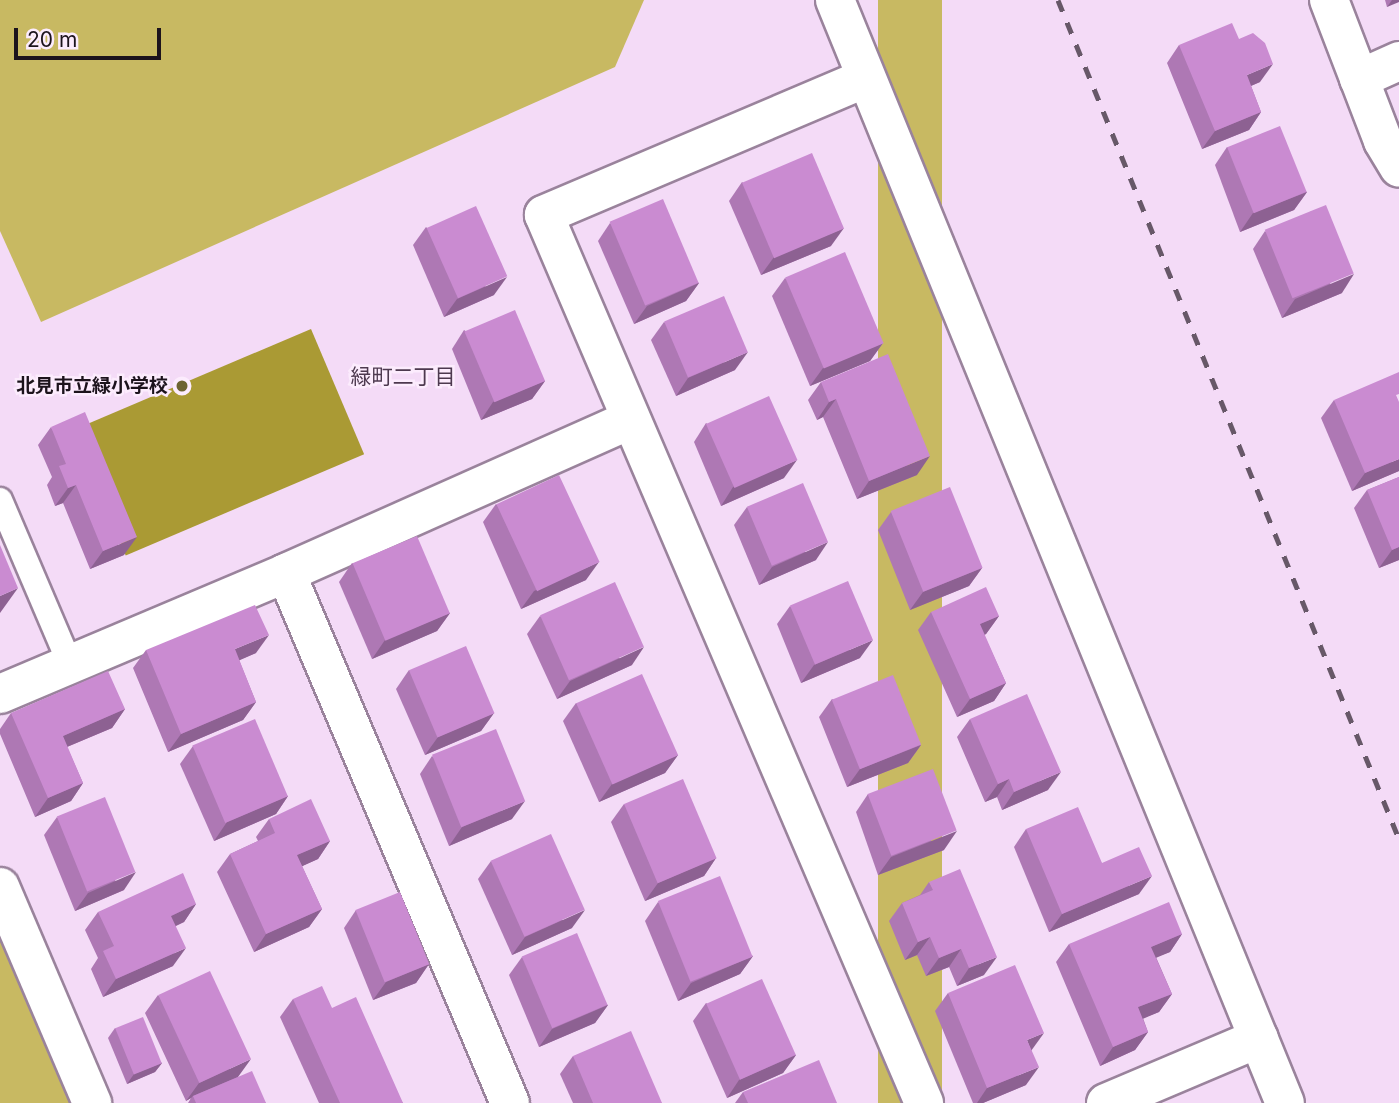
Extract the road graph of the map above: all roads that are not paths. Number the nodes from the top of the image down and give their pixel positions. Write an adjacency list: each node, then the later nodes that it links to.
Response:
1 (835, 0): 4 (street)
2 (1329, 0): 5 (street)
3 (1399, 61): 5 (street)
4 (866, 78): 7 (street); 13 (street)
5 (1359, 79): 6 (street)
6 (1399, 167)
7 (630, 420): 9 (street); 16 (street)
8 (0, 499): 10 (lane)
9 (286, 573): 10 (street); 15 (street)
10 (70, 664): 11 (street)
11 (0, 694)
12 (0, 887): 14 (street)
13 (1259, 1038): 17 (street); 18 (street)
14 (92, 1103)
15 (510, 1103)
16 (924, 1103)
17 (1106, 1103)
18 (1285, 1103)

